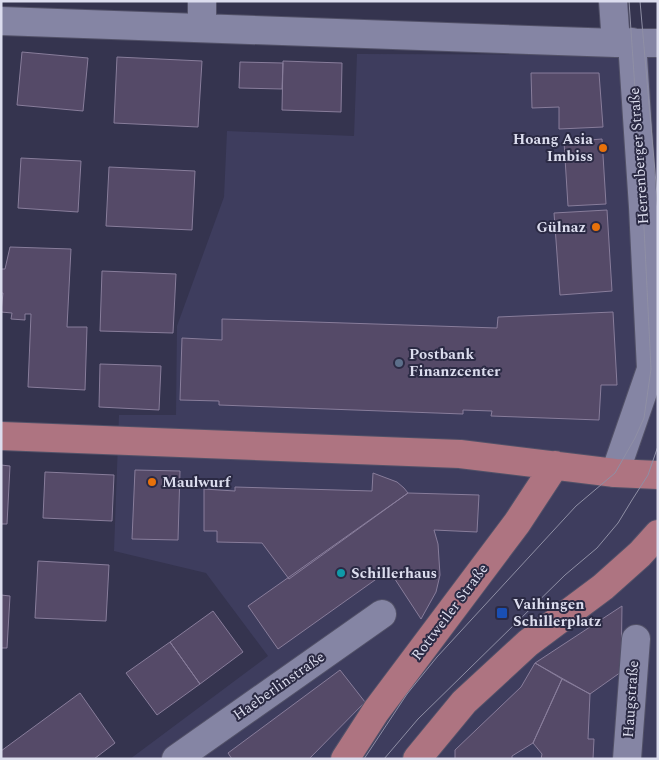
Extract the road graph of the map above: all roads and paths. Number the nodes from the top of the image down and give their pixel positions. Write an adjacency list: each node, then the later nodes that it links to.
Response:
1 (202, 1): 4 (street)
2 (613, 1): 5 (street, Herrenberger Straße)
3 (1, 21): 4 (street)
4 (202, 28): 5 (street)
5 (635, 43): 8 (street, Herrenberger Straße)
6 (1, 436): 7 (main road)
7 (555, 465): 8 (main road); 14 (main road, Rottweiler Straße)
8 (615, 473): 9 (main road)
9 (658, 475)
10 (658, 534): 15 (main road)
11 (382, 614): 13 (street, Haeberlinstraße)
12 (636, 639): 16 (street, Haugstraße)
13 (176, 759)
14 (345, 759)
15 (417, 759)
16 (627, 759)

